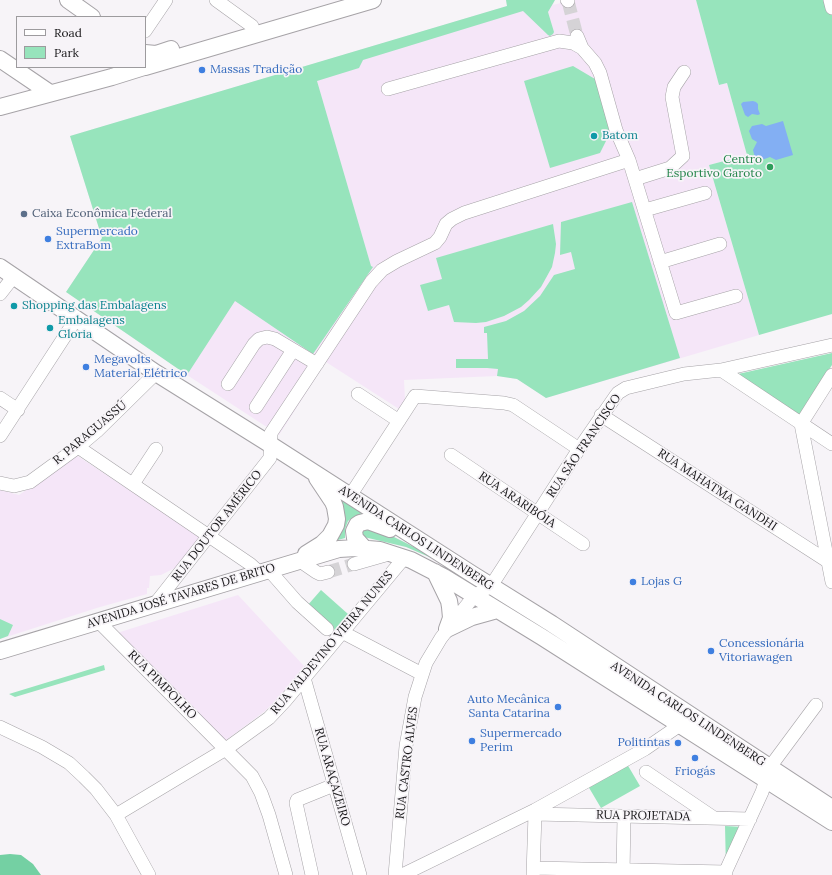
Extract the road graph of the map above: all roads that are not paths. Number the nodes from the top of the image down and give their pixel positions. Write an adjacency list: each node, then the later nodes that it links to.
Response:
1 (68, 0): 8 (main road)
2 (166, 0): 9 (street)
3 (216, 0): 10 (street)
4 (340, 0): 10 (main road)
5 (372, 0): 10 (main road)
6 (830, 0): 7 (street)
7 (832, 8)
8 (91, 16)
9 (146, 30)
10 (254, 30): 11 (main road); 13 (main road)
11 (146, 53)
12 (0, 59): 18 (main road)
13 (146, 67)
14 (139, 68): 15 (main road)
15 (117, 72): 18 (main road)
16 (684, 72): 21 (street)
17 (388, 89): 20 (street)
18 (50, 93): 19 (main road)
19 (0, 107)
20 (629, 160): 21 (street); 33 (street, RUA DOUTOR AMÉRICO)
21 (635, 179): 23 (street)
22 (704, 193): 23 (street)
23 (645, 210): 25 (street)
24 (720, 244): 25 (street)
25 (660, 262): 29 (street)
26 (0, 266): 27 (main road, AVENIDA CARLOS LINDENBERG)
27 (14, 276): 28 (street); 30 (main road, AVENIDA CARLOS LINDENBERG)
28 (0, 294)
29 (736, 296)
30 (76, 319): 35 (main road, AVENIDA CARLOS LINDENBERG); 41 (street)
31 (832, 345): 34 (street, RUA SÃO FRANCISCO)
32 (293, 350): 33 (street); 37 (street); 40 (street)
33 (317, 364): 47 (street, RUA DOUTOR AMÉRICO)
34 (721, 370): 42 (street, RUA SÃO FRANCISCO); 44 (street)
35 (156, 373): 47 (main road, AVENIDA CARLOS LINDENBERG); 48 (street, R. PARAGUASSÚ)
36 (832, 375): 44 (street)
37 (228, 384)
38 (358, 394): 43 (street)
39 (0, 398): 41 (street)
40 (256, 407)
41 (18, 410): 45 (street)
42 (601, 416): 50 (street, RUA SÃO FRANCISCO); 63 (street, RUA MAHATMA GANDHI)
43 (399, 421): 50 (street); 55 (street)
44 (801, 424): 46 (street); 63 (street)
45 (0, 436)
46 (832, 444)
47 (271, 445): 52 (main road, AVENIDA CARLOS LINDENBERG); 57 (street, RUA DOUTOR AMÉRICO)
48 (78, 447): 53 (street, R. PARAGUASSÚ); 54 (street)
49 (156, 449): 54 (street)
50 (579, 449): 56 (street, RUA SÃO FRANCISCO)
51 (452, 455): 56 (street, RUA ARARIBÓIA)
52 (312, 472): 55 (main road, AVENIDA CARLOS LINDENBERG); 62 (main road)
53 (0, 483)
54 (133, 484): 57 (street)
55 (350, 496): 58 (main road, AVENIDA CARLOS LINDENBERG)
56 (538, 514): 59 (street, RUA ARARIBÓIA); 70 (street, RUA SÃO FRANCISCO)
57 (209, 536): 65 (street); 72 (street, RUA DOUTOR AMÉRICO)
58 (419, 540): 60 (main road); 68 (main road, AVENIDA CARLOS LINDENBERG)
59 (583, 544)
60 (364, 548): 61 (main road, AVENIDA CARLOS LINDENBERG); 62 (main road, AVENIDA JOSÉ TAVARES DE BRITO)
61 (397, 556): 64 (street); 67 (main road, AVENIDA CARLOS LINDENBERG); 77 (street, RUA VALDEVINO VIEIRA NUNES)
62 (296, 562): 65 (main road, AVENIDA JOSÉ TAVARES DE BRITO); 66 (street)
63 (830, 563): 69 (street)
64 (354, 564)
65 (264, 571): 72 (main road, AVENIDA JOSÉ TAVARES DE BRITO); 75 (street)
66 (328, 572)
67 (435, 572): 71 (main road, AVENIDA CARLOS LINDENBERG); 76 (main road)
68 (472, 574): 70 (main road, AVENIDA CARLOS LINDENBERG); 71 (main road)
69 (832, 582)
70 (491, 586): 71 (street, RUA SÃO FRANCISCO); 86 (main road, AVENIDA CARLOS LINDENBERG)
71 (474, 596): 73 (main road, AVENIDA CARLOS LINDENBERG); 76 (street, RUA CASTRO ALVES)
72 (155, 604): 74 (main road, AVENIDA JOSÉ TAVARES DE BRITO)
73 (497, 610): 76 (main road); 82 (main road, AVENIDA CARLOS LINDENBERG)
74 (98, 622): 78 (main road, AVENIDA JOSÉ TAVARES DE BRITO); 84 (street, RUA PIMPOLHO)
75 (327, 629)
76 (447, 629): 79 (street, RUA CASTRO ALVES)
77 (342, 632): 79 (street); 80 (street, RUA VALDEVINO VIEIRA NUNES)
78 (0, 651)
79 (422, 674): 101 (street, RUA CASTRO ALVES)
80 (304, 678): 84 (street, RUA VALDEVINO VIEIRA NUNES); 87 (street, RUA ARAÇAZEIRO)
81 (816, 705): 86 (street)
82 (680, 725): 86 (main road, AVENIDA CARLOS LINDENBERG); 102 (street)
83 (0, 727): 89 (street)
84 (226, 749): 89 (street, RUA VALDEVINO VIEIRA NUNES); 98 (street, RUA PIMPOLHO)
85 (646, 772): 91 (street)
86 (768, 773): 88 (main road, AVENIDA CARLOS LINDENBERG); 92 (street); 93 (main road, AVENIDA CARLOS LINDENBERG)
87 (334, 785): 99 (street); 100 (street, RUA ARAÇAZEIRO)
88 (832, 808)
89 (116, 815): 97 (street)
90 (624, 816): 91 (street, RUA PROJETADA); 94 (street, RUA PROJETADA); 95 (street)
91 (714, 818): 92 (street, RUA PROJETADA)
92 (750, 819): 96 (street)
93 (832, 822)
94 (533, 871): 95 (street)
95 (623, 872): 96 (street)
96 (725, 873)
97 (149, 875)
98 (286, 875)
99 (312, 875)
100 (360, 875)
101 (395, 875)
102 (402, 875)

